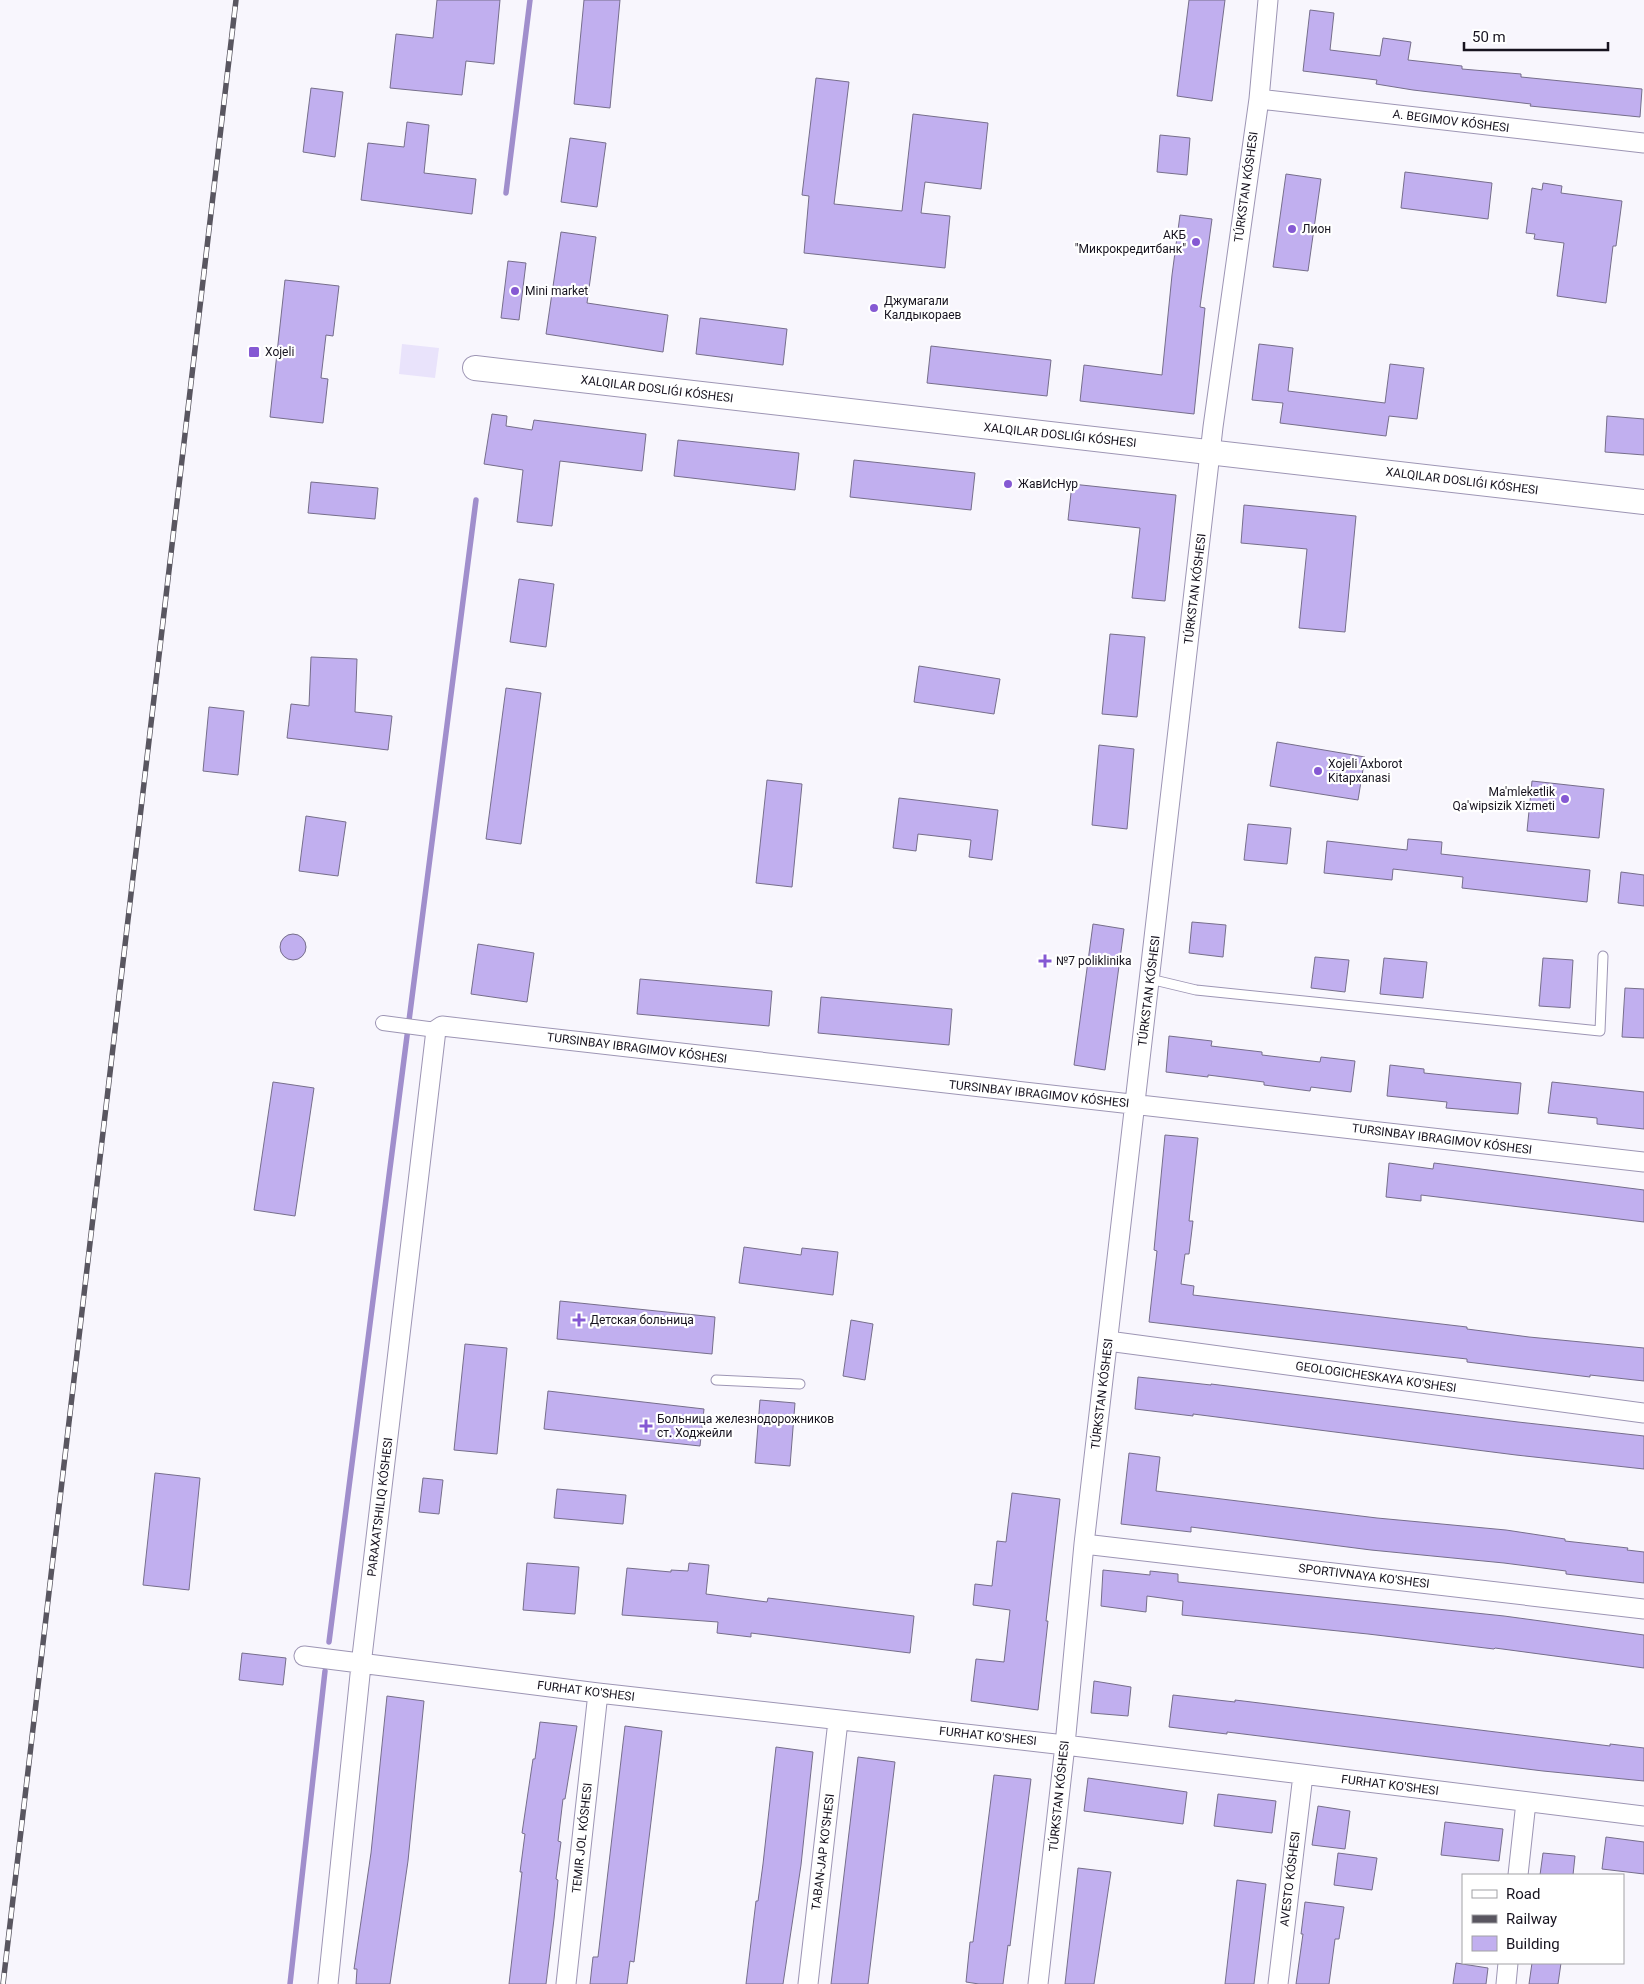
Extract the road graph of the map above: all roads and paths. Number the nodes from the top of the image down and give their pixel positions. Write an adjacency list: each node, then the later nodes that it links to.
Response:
1 (1268, 0): 2 (street, TÚRKSTAN KÓSHESI)
2 (1259, 99): 3 (street, A. BEGIMOV KÓSHESI); 5 (street, TÚRKSTAN KÓSHESI)
3 (1644, 143)
4 (475, 368): 5 (street)
5 (1210, 452): 6 (street); 8 (street, TÚRKSTAN KÓSHESI)
6 (1644, 502)
7 (1603, 956): 8 (lane)
8 (1150, 979): 11 (street, TÚRKSTAN KÓSHESI)
9 (383, 1023): 10 (street)
10 (436, 1030): 11 (street, TURSINBAY IBRAGIMOV KÓSHESI); 20 (street)
11 (1136, 1104): 12 (street, TURSINBAY IBRAGIMOV KÓSHESI); 13 (street, TÚRKSTAN KÓSHESI)
12 (1644, 1162)
13 (1108, 1340): 16 (street, GEOLOGICHESKAYA KO'SHESI); 17 (street, TÚRKSTAN KÓSHESI)
14 (716, 1380): 15 (lane)
15 (800, 1384)
16 (1644, 1413)
17 (1084, 1544): 18 (street, SPORTIVNAYA KO'SHESI); 23 (street, TÚRKSTAN KÓSHESI)
18 (1644, 1609)
19 (304, 1656): 20 (street, FURHAT KO'SHESI)
20 (361, 1664): 21 (street, FURHAT KO'SHESI); 29 (street)
21 (598, 1693): 22 (street, FURHAT KO'SHESI); 30 (street, TEMIR JOL KÓSHESI)
22 (838, 1721): 23 (street, FURHAT KO'SHESI); 31 (street, TABAN-JAP KO'SHESI)
23 (1065, 1745): 24 (street, FURHAT KO'SHESI); 32 (street, TÚRKSTAN KÓSHESI)
24 (1303, 1775): 25 (street, FURHAT KO'SHESI); 33 (street, AVESTO KÓSHESI)
25 (1526, 1802): 26 (street, FURHAT KO'SHESI); 27 (street)
26 (1644, 1816)
27 (1518, 1874)
28 (1508, 1964): 34 (street)
29 (328, 1984)
30 (566, 1984)
31 (808, 1984)
32 (1038, 1984)
33 (1278, 1984)
34 (1506, 1984)

